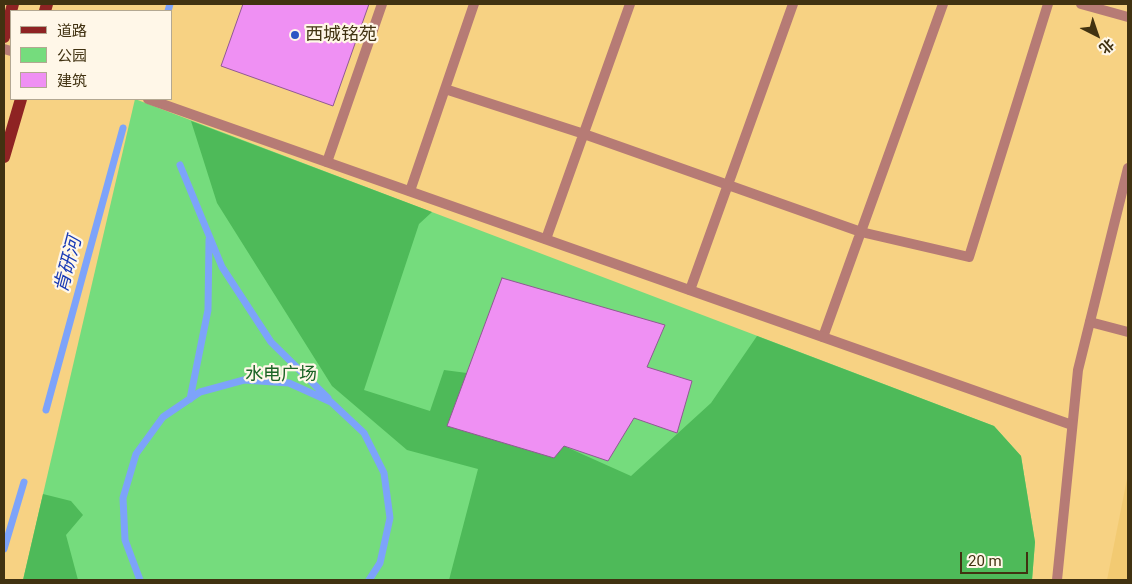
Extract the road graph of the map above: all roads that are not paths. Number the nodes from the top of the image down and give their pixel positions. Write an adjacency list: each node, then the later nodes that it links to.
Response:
1 (382, 4): 16 (street)
2 (474, 4): 11 (street)
3 (630, 4): 14 (street)
4 (794, 4): 18 (street)
5 (943, 4): 20 (street)
6 (1048, 4): 20 (street)
7 (1081, 4): 9 (street)
8 (10, 15): 10 (main road)
9 (1128, 17)
10 (4, 37)
11 (445, 89): 14 (street); 19 (street)
12 (21, 100): 15 (main road)
13 (151, 100): 16 (street)
14 (584, 134): 18 (street); 21 (street)
15 (4, 157)
16 (327, 162): 19 (street)
17 (1128, 168): 23 (street)
18 (728, 185): 20 (street); 22 (street)
19 (410, 191): 21 (street)
20 (861, 232): 25 (street)
21 (546, 239): 22 (street)
22 (690, 290): 25 (street)
23 (1090, 322): 24 (street); 26 (street)
24 (1128, 332)
25 (823, 337): 26 (street)
26 (1072, 425): 27 (street)
27 (1057, 580)

